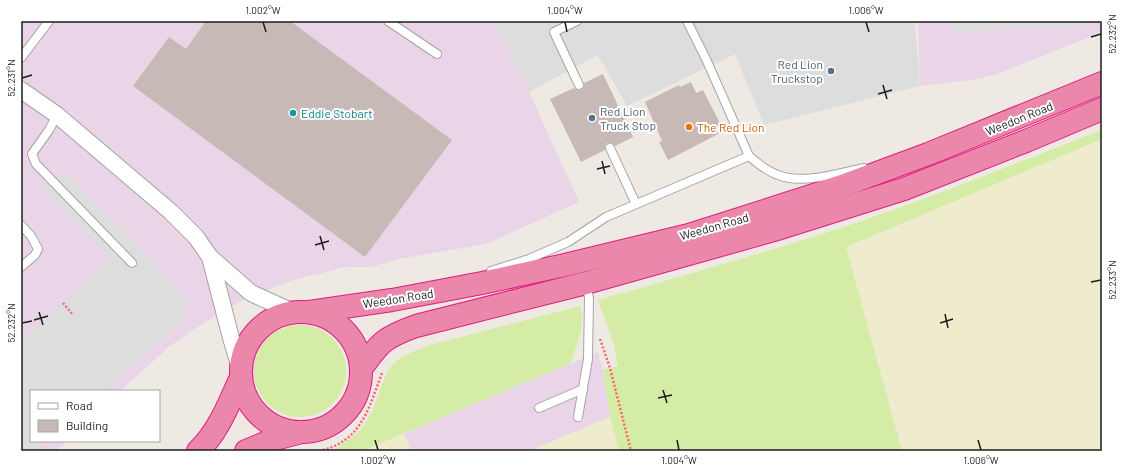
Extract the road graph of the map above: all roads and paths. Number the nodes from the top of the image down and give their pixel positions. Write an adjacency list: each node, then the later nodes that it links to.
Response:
1 (49, 21): 6 (lane)
2 (388, 21): 5 (lane)
3 (577, 21): 8 (lane)
4 (687, 21): 14 (lane)
5 (437, 54)
6 (21, 58)
7 (1102, 84): 13 (highway, Weedon Road)
8 (579, 85)
9 (21, 90): 11 (street)
10 (1102, 109): 20 (highway, Weedon Road)
11 (57, 115): 17 (street); 18 (lane)
12 (610, 148): 15 (lane)
13 (928, 154): 14 (lane); 21 (highway, Weedon Road)
14 (749, 156): 15 (lane)
15 (636, 204): 21 (lane)
16 (21, 225): 19 (lane)
17 (210, 257): 23 (street); 27 (street)
18 (132, 263)
19 (21, 267)
20 (586, 283): 26 (highway, Weedon Road); 28 (lane)
21 (416, 296): 23 (highway, Weedon Road)
22 (63, 302): 24 (path)
23 (301, 312): 26 (highway); 27 (highway)
24 (73, 315)
25 (598, 332): 34 (path)
26 (361, 369): 31 (highway)
27 (241, 374): 31 (highway); 32 (highway)
28 (583, 389): 29 (lane); 30 (lane)
29 (539, 408)
30 (578, 417)
31 (302, 432): 33 (highway)
32 (198, 451)
33 (246, 451)
34 (631, 451)

